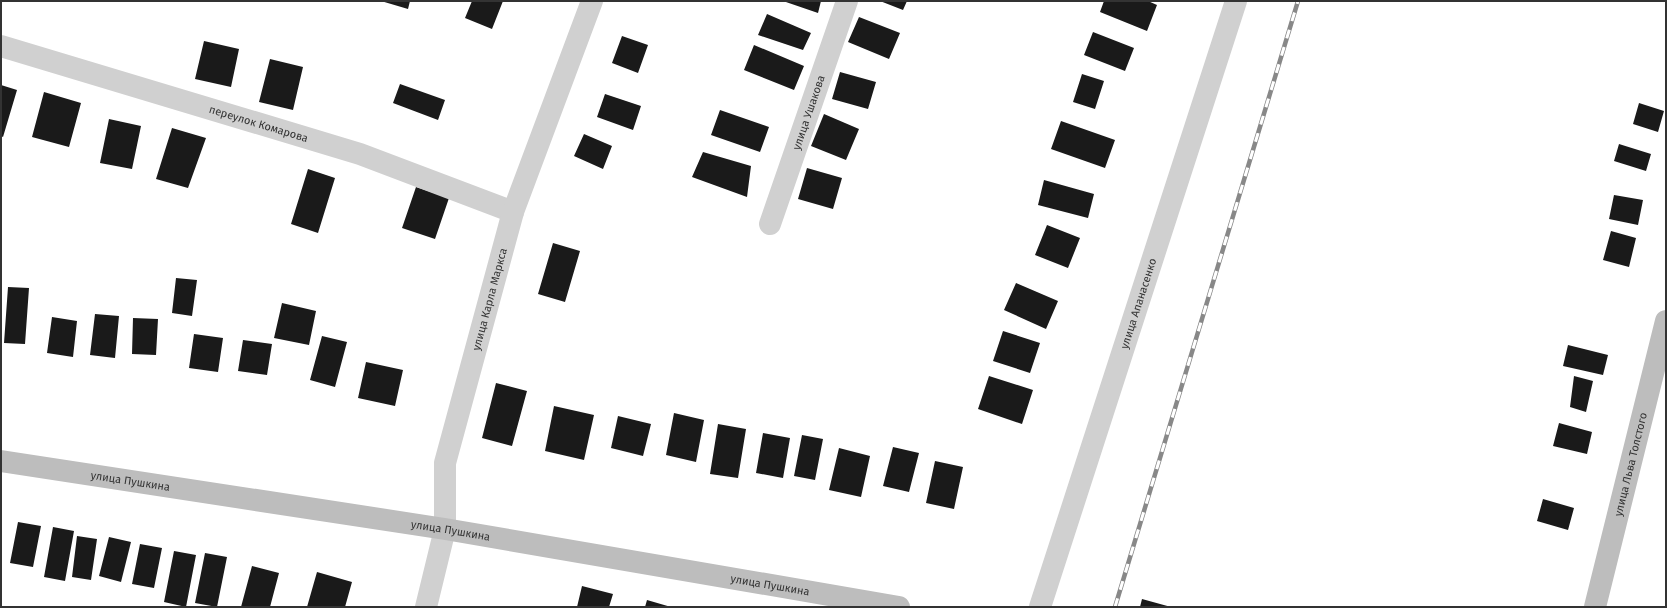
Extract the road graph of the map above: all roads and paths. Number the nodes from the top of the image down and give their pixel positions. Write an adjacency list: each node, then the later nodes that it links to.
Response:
1 (847, 1): 6 (street, улица Ушакова)
2 (1236, 1): 12 (street, улица Апанасенко)
3 (590, 2): 5 (street, улица Карла Маркса)
4 (1, 46): 5 (street, переулок Комарова)
5 (513, 212): 9 (street, улица Карла Маркса)
6 (770, 224)
7 (1666, 321): 13 (main road, улица Льва Толстого)
8 (1, 461): 9 (main road, улица Пушкина)
9 (445, 529): 10 (street, улица Карла Маркса); 11 (main road, улица Пушкина)
10 (426, 607)
11 (899, 607)
12 (1040, 607)
13 (1595, 607)

